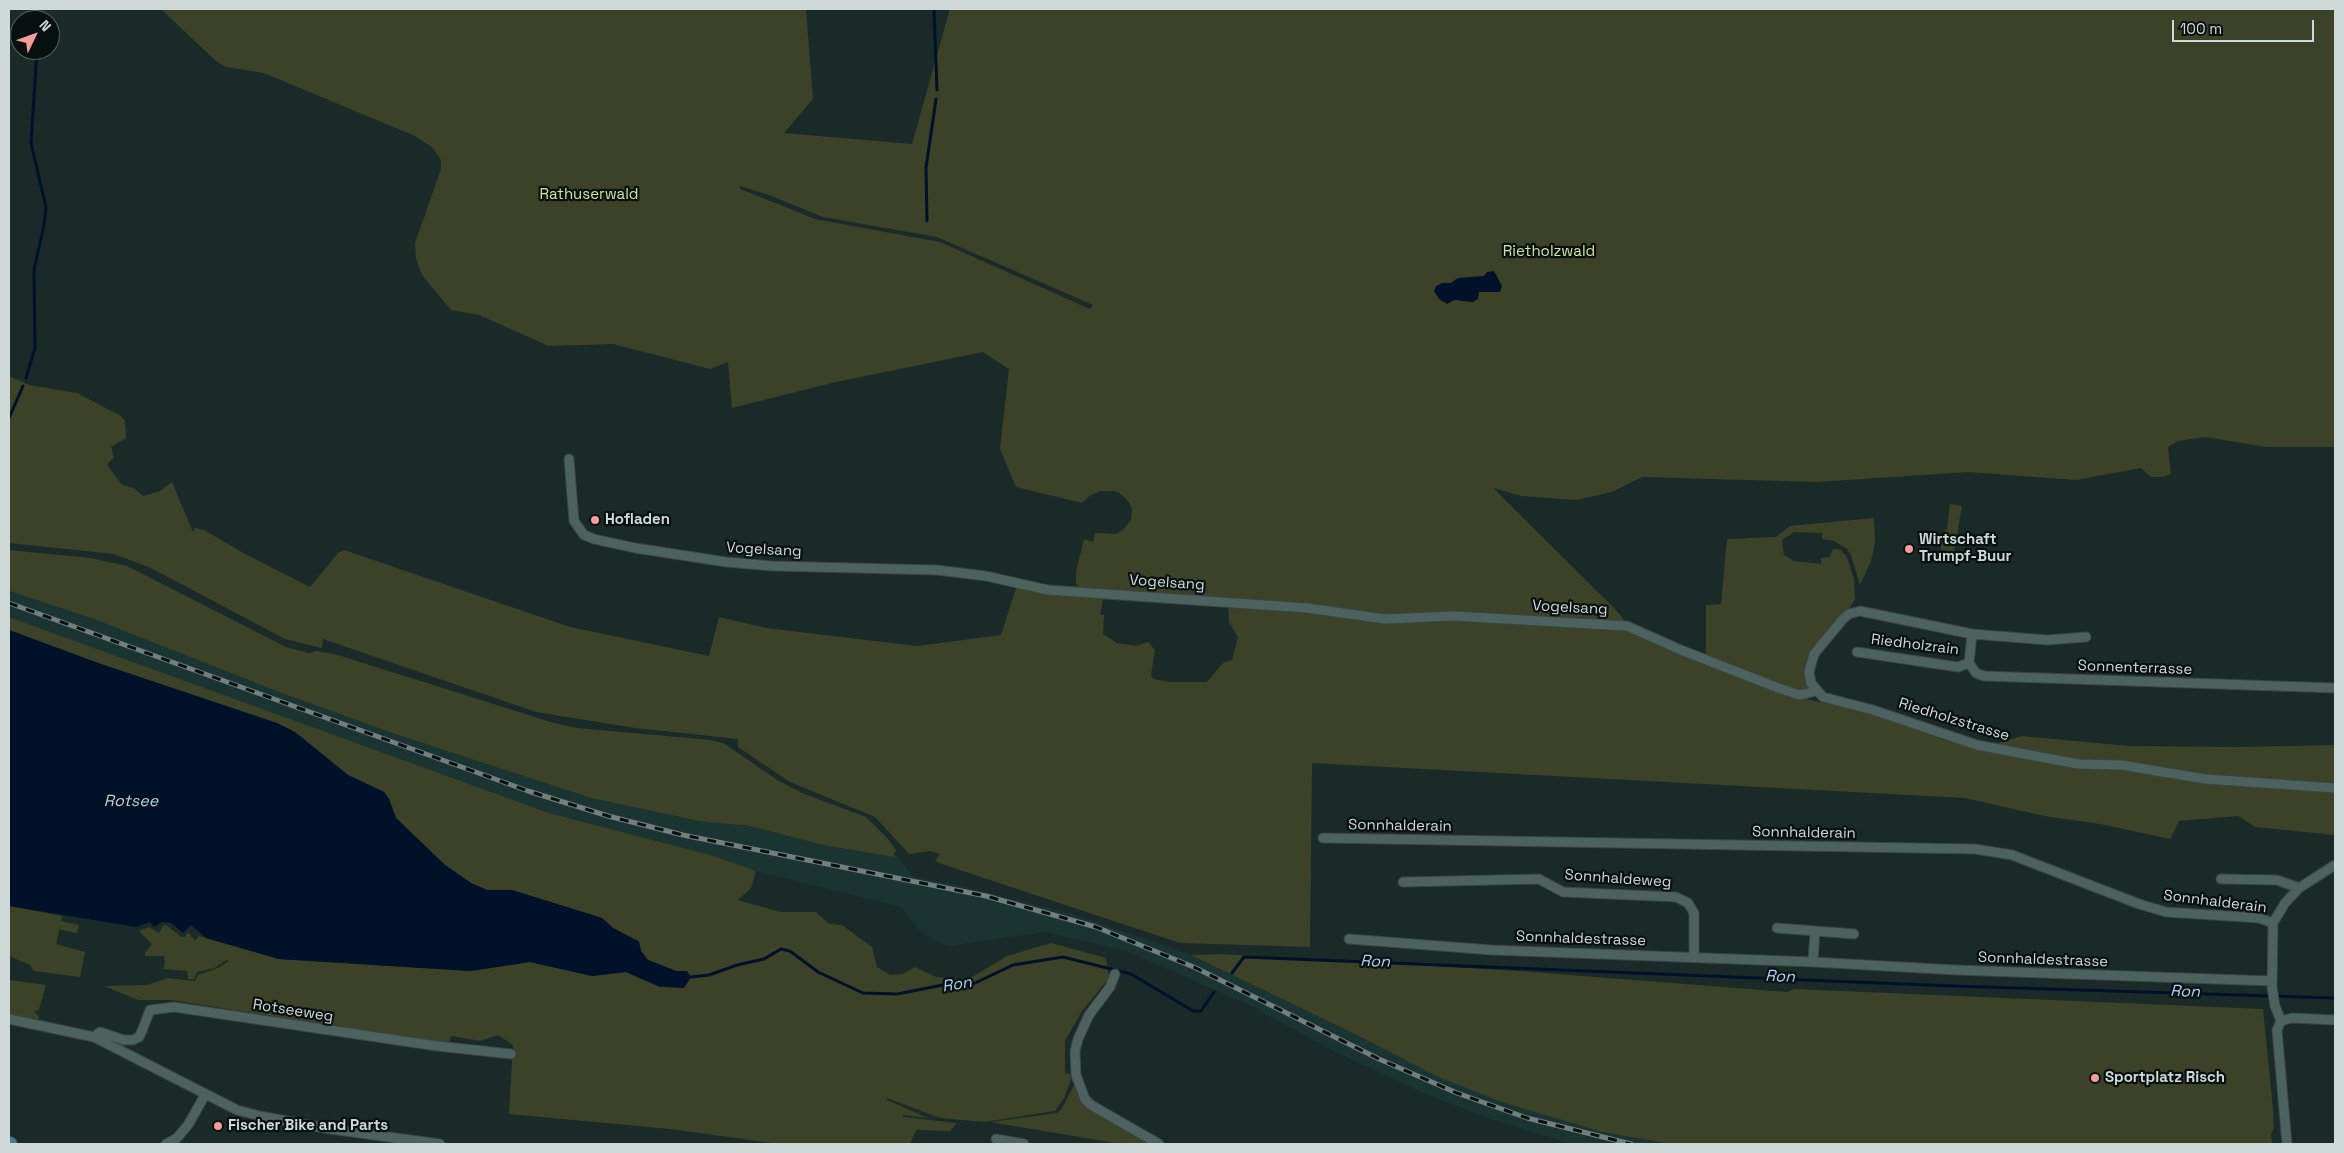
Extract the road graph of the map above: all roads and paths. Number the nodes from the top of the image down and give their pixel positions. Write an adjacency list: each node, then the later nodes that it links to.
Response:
1 (569, 459): 7 (street, Vogelsang)
2 (1972, 634): 3 (street); 5 (street); 7 (street)
3 (2086, 637)
4 (1857, 652): 5 (street, Riedholzrain)
5 (1969, 663): 6 (street, Sonnenterrasse)
6 (2335, 688)
7 (1816, 691): 8 (street, Riedholzstrasse)
8 (2335, 788)
9 (1323, 838): 14 (street, Sonnhalderain)
10 (2335, 865): 13 (street)
11 (2221, 879): 13 (street)
12 (1403, 882): 19 (street, Sonnhaldeweg)
13 (2298, 888): 14 (street)
14 (2274, 923): 22 (street)
15 (1777, 928): 16 (street)
16 (1814, 931): 17 (street); 20 (street)
17 (1854, 934)
18 (1349, 939): 19 (street, Sonnhaldestrasse)
19 (1694, 956): 20 (street, Sonnhaldestrasse)
20 (1813, 962): 22 (street, Sonnhaldestrasse)
21 (1115, 974): 34 (street)
22 (2272, 984): 25 (street)
23 (9, 1019): 26 (street)
24 (2335, 1020): 25 (street)
25 (2281, 1021): 35 (street)
26 (94, 1037): 27 (street, Rotseeweg); 28 (street)
27 (511, 1054)
28 (205, 1095): 30 (street); 32 (street)
29 (996, 1139): 33 (street)
30 (177, 1141): 31 (street)
31 (166, 1144)
32 (440, 1144)
33 (1024, 1144)
34 (1159, 1144)
35 (2287, 1144)

